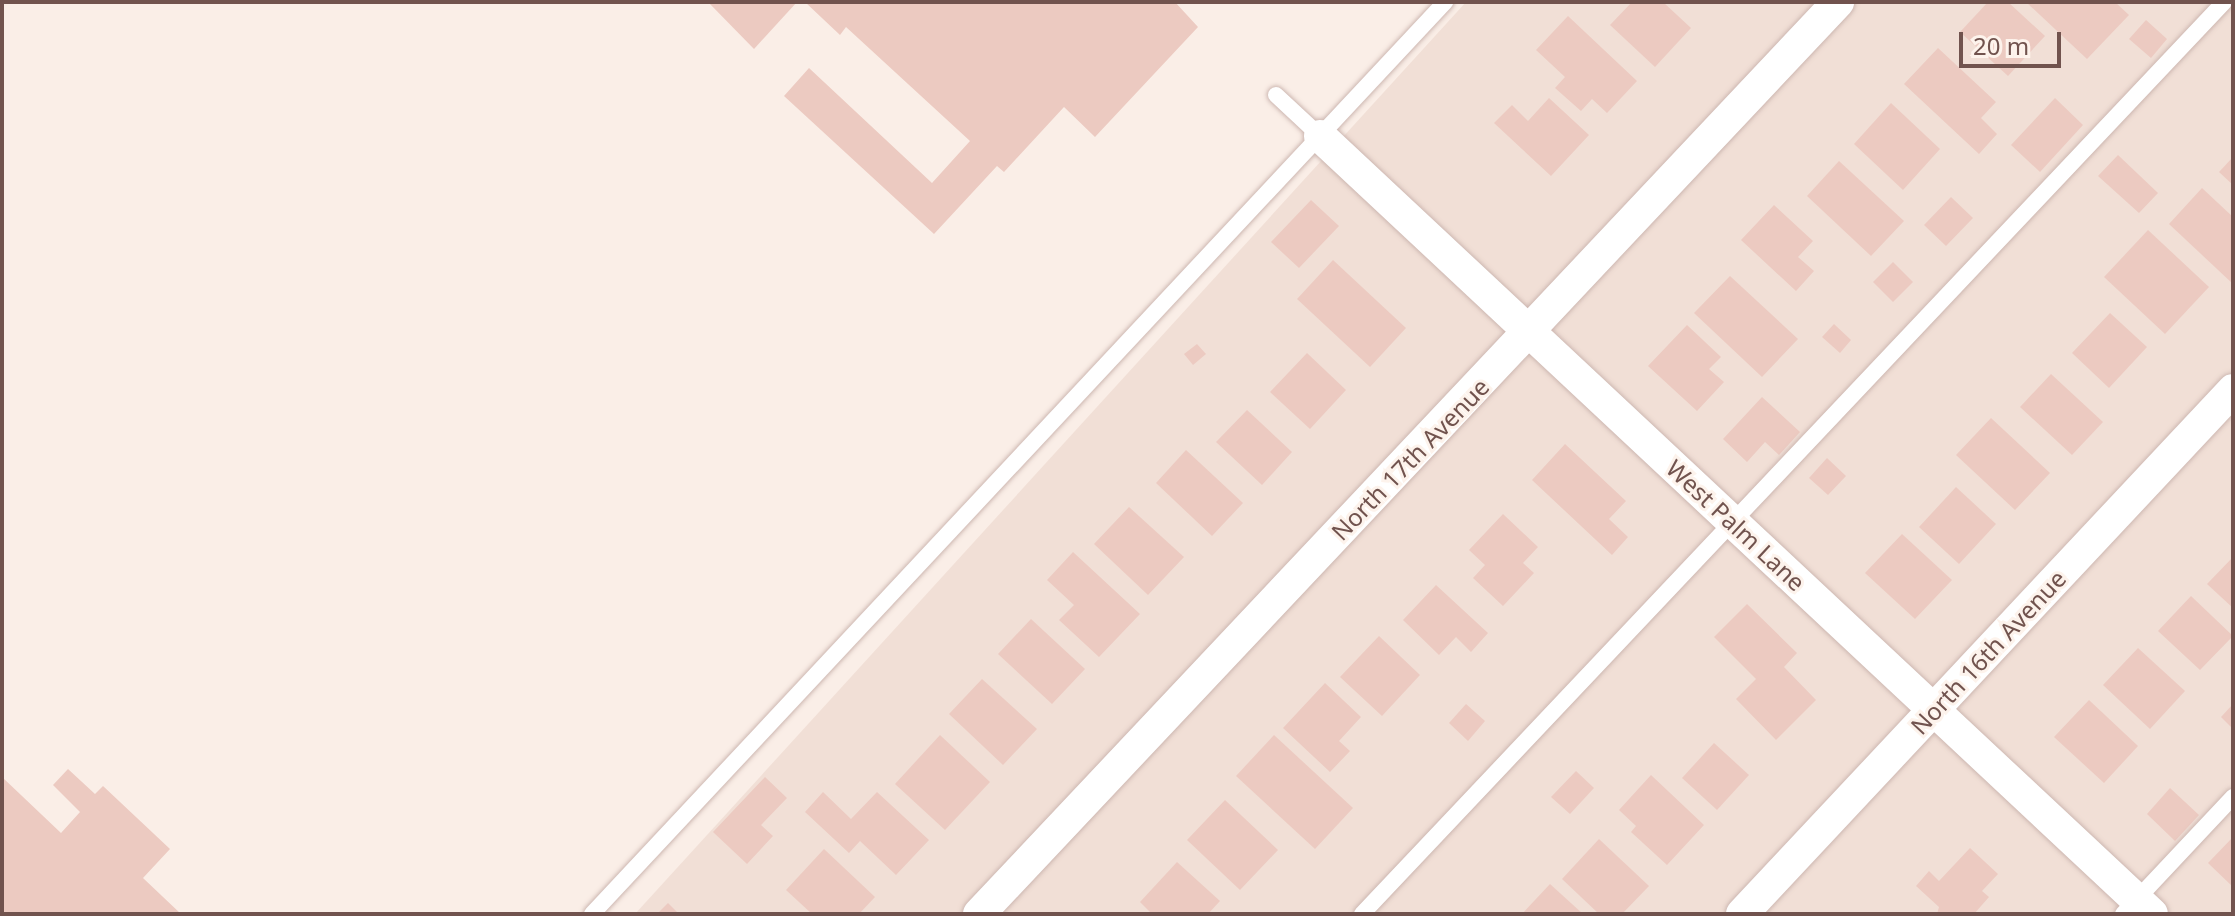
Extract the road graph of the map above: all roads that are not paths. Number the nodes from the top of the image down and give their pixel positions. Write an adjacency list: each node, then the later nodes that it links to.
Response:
1 (1445, 2): 5 (lane)
2 (1838, 2): 6 (street, North 17th Avenue)
3 (2224, 2): 8 (lane)
4 (1276, 95): 5 (lane)
5 (1320, 136): 6 (street, West Palm Lane); 12 (lane)
6 (1530, 333): 8 (street, West Palm Lane); 13 (street, North 17th Avenue)
7 (2233, 390): 9 (street, North 16th Avenue)
8 (1731, 521): 9 (street, West Palm Lane); 14 (lane)
9 (1934, 710): 11 (street, West Palm Lane); 15 (street, North 16th Avenue)
10 (2233, 797): 11 (lane)
11 (2137, 909)
12 (592, 914)
13 (979, 914)
14 (1362, 914)
15 (1742, 914)

